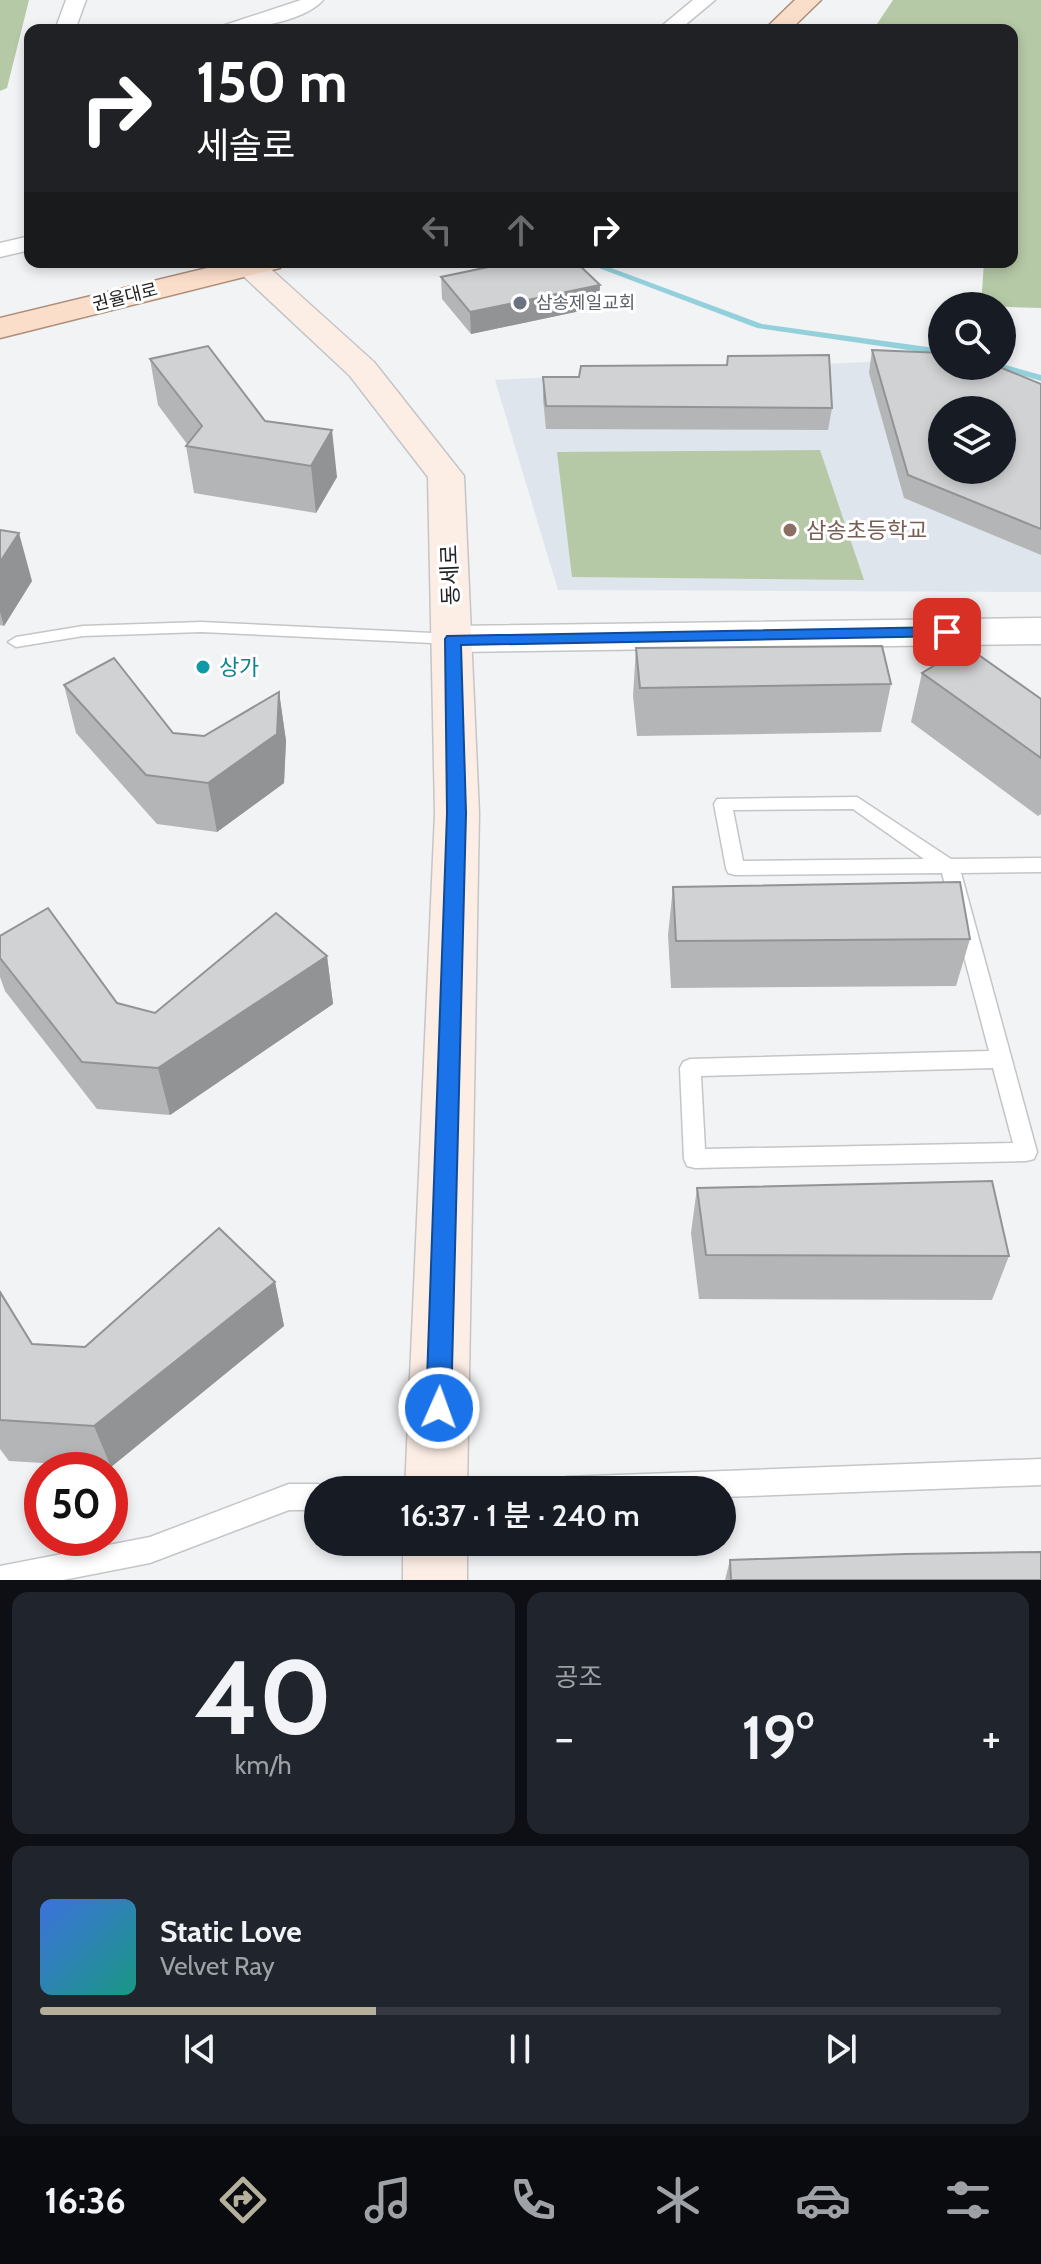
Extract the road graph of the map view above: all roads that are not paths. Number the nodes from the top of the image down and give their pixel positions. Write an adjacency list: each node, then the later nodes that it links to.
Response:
1 (76, 0): 5 (street)
2 (313, 0): 6 (street)
3 (705, 0): 7 (street)
4 (809, 0): 8 (main road)
5 (67, 24)
6 (248, 24)
7 (675, 24)
8 (783, 24)
9 (24, 244): 10 (street)
10 (0, 250)
11 (238, 268): 13 (main road, 권율대로)
12 (258, 268): 15 (main road, 동세로)
13 (0, 328)
14 (1041, 631): 15 (street)
15 (453, 639): 16 (lane); 21 (main road, 동세로)
16 (16, 642)
17 (1041, 865): 18 (lane)
18 (950, 868): 18 (lane); 19 (lane)
19 (1003, 1059): 19 (lane)
20 (1041, 1472): 22 (lane)
21 (436, 1476)
22 (736, 1484)
23 (304, 1497): 25 (lane)
24 (435, 1556): 26 (main road)
25 (0, 1579)
26 (435, 1580)

